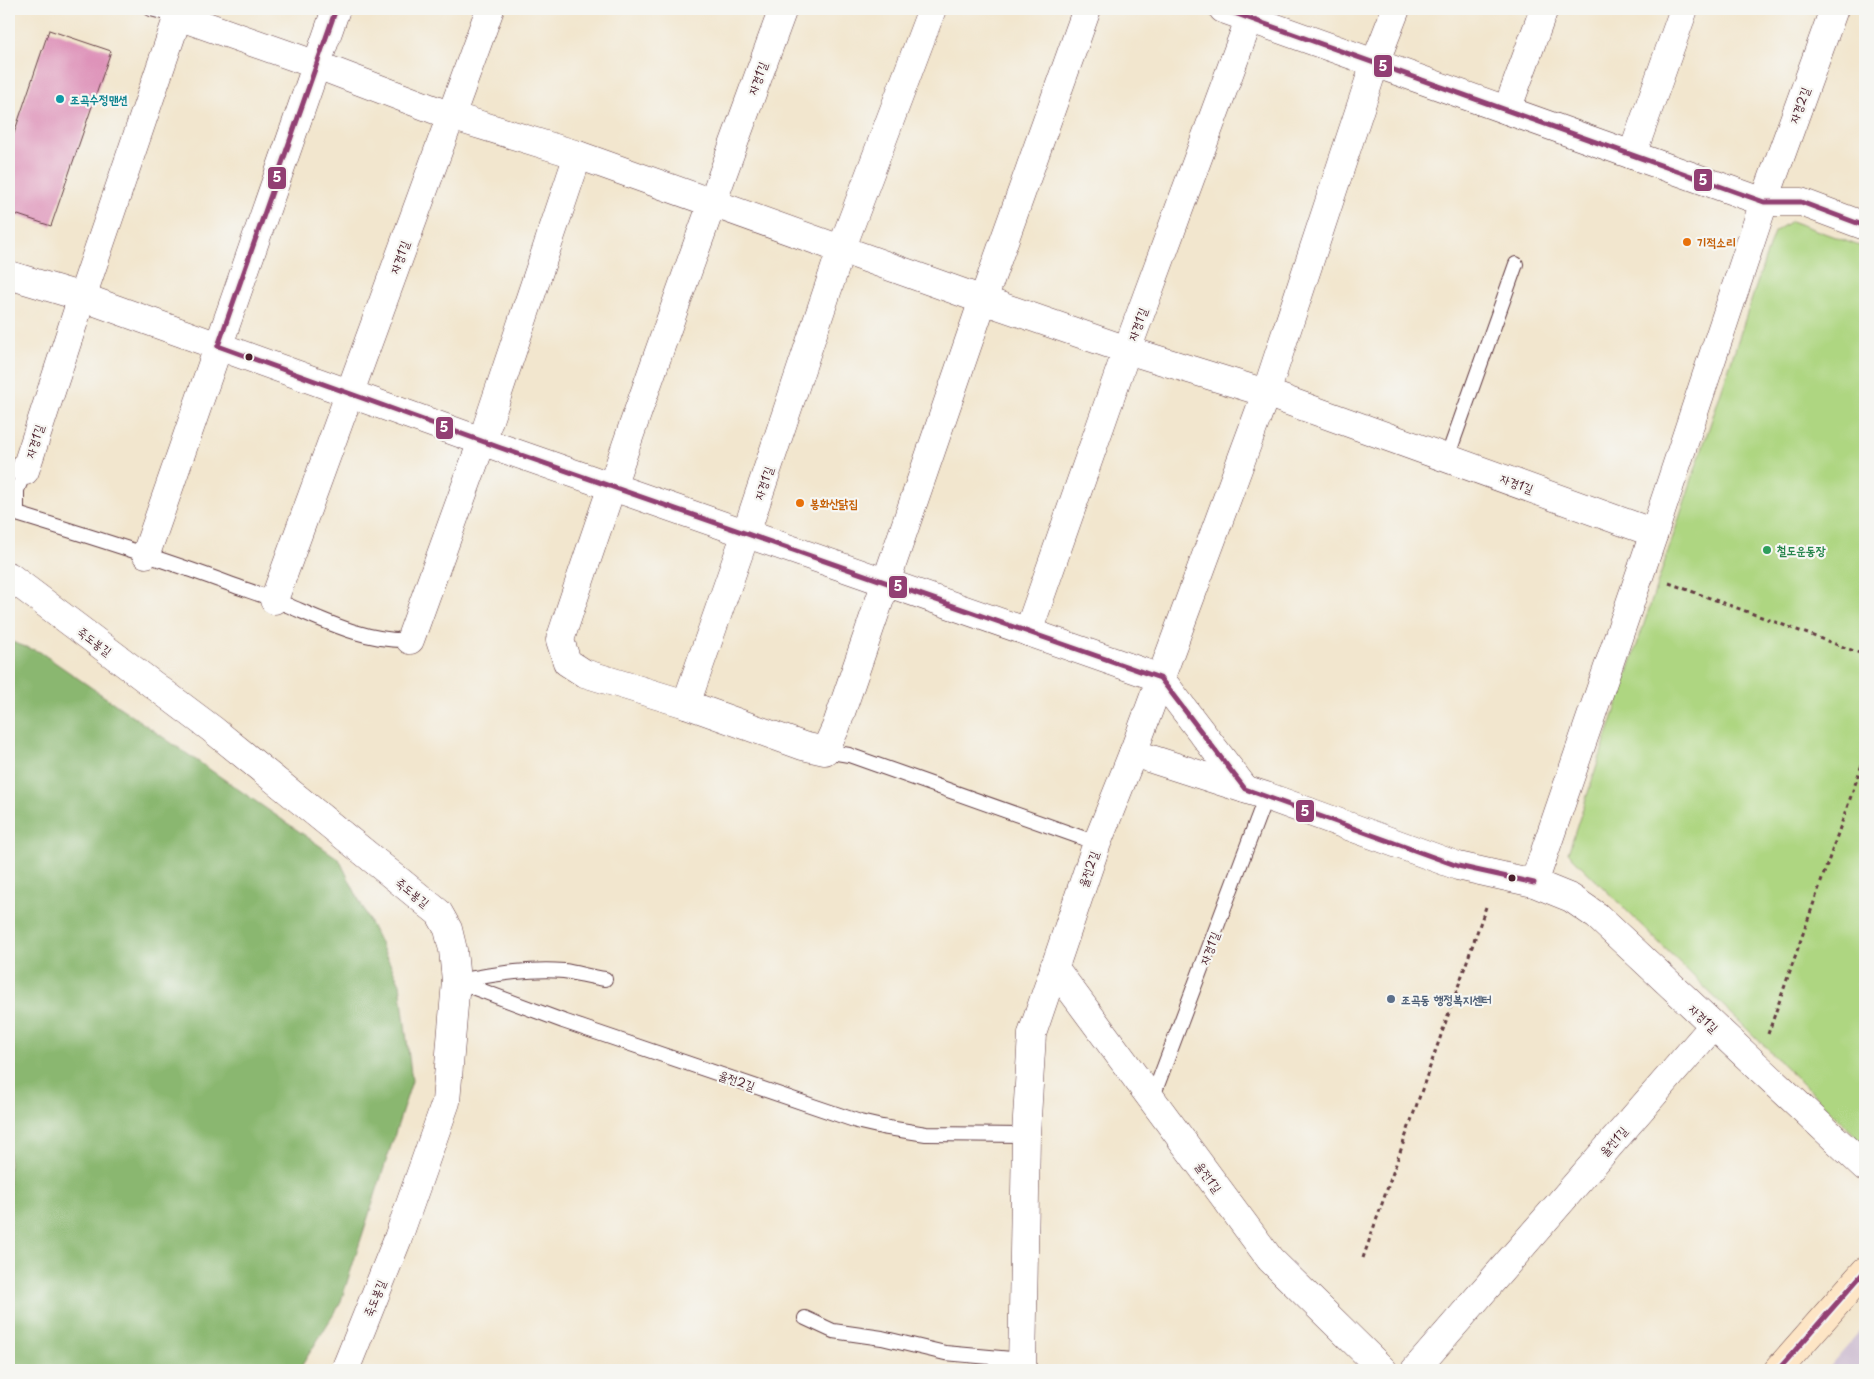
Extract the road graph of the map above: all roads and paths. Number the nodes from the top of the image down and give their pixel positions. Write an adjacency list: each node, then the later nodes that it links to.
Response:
1 (151, 9): 13 (lane)
2 (336, 9): 15 (street)
3 (490, 9): 17 (street, 자경1길)
4 (783, 9): 21 (street, 자경1길)
5 (932, 9): 23 (street, 자경1길)
6 (1087, 9): 27 (street)
7 (1223, 9): 12 (street)
8 (1396, 9): 14 (street)
9 (1544, 9): 16 (street)
10 (1684, 9): 19 (street)
11 (1834, 9): 20 (street, 자경2길)
12 (1251, 13): 14 (street); 29 (street, 자경1길)
13 (190, 15): 15 (street, 자경1길); 26 (street, 자경1길)
14 (1375, 63): 16 (street); 30 (street)
15 (317, 65): 17 (street, 자경1길); 28 (street)
16 (1507, 110): 19 (street)
17 (450, 116): 18 (street, 자경1길); 31 (street, 자경1길)
18 (578, 155): 21 (street, 자경1길); 32 (street)
19 (1632, 155): 20 (street)
20 (1764, 202): 22 (street); 38 (street)
21 (711, 203): 23 (street, 자경1길); 35 (street, 자경1길)
22 (1865, 226)
23 (841, 250): 27 (street, 자경1길); 37 (street, 자경1길)
24 (1516, 264): 33 (lane)
25 (9, 275): 26 (street)
26 (82, 297): 28 (street); 34 (street, 자경1길)
27 (983, 300): 29 (street, 자경1길); 42 (street)
28 (218, 346): 31 (street); 39 (street)
29 (1127, 350): 30 (street, 자경1길); 45 (street, 자경1길)
30 (1266, 392): 33 (street, 자경1길); 49 (street)
31 (349, 393): 32 (street); 43 (street, 자경1길)
32 (482, 441): 35 (street); 46 (street)
33 (1448, 458): 38 (street, 자경1길)
34 (24, 471): 36 (lane)
35 (611, 486): 37 (street); 50 (street, 자경1길)
36 (13, 512): 39 (lane)
37 (746, 533): 42 (street); 50 (street, 자경1길)
38 (1654, 533): 40 (street)
39 (146, 554): 43 (lane)
40 (1641, 573): 47 (path); 57 (street)
41 (9, 576): 60 (street, 죽도봉길)
42 (885, 582): 45 (street); 51 (street)
43 (274, 600): 46 (lane)
44 (9, 617): 48 (path)
45 (1028, 632): 49 (street)
46 (410, 640)
47 (1865, 655)
48 (9, 660)
49 (1160, 678): 52 (street); 54 (street)
50 (686, 704): 51 (street)
51 (824, 751): 55 (lane)
52 (1133, 753): 54 (street); 55 (street, 율전2길)
53 (1865, 756): 62 (path)
54 (1256, 792): 56 (street, 자경1길); 63 (lane, 자경1길)
55 (1097, 843): 58 (street, 율전2길)
56 (1497, 875): 57 (street, 자경1길); 66 (path)
57 (1534, 883): 61 (street, 자경1길)
58 (1054, 967): 63 (street, 율전1길); 64 (street, 율전2길)
59 (605, 979): 60 (lane)
60 (456, 981): 64 (lane, 율전2길); 70 (street, 죽도봉길)
61 (1713, 1026): 62 (street, 자경1길); 72 (street, 율전1길)
62 (1755, 1065): 65 (street, 자경1길)
63 (1152, 1100): 71 (street, 율전1길)
64 (1026, 1135): 69 (street, 율전2길)
65 (1865, 1167)
66 (1363, 1258)
67 (1865, 1271): 73 (main road)
68 (804, 1318): 69 (lane, 율전2길)
69 (1023, 1365)
70 (344, 1370)
71 (1383, 1370)
72 (1415, 1370)
73 (1778, 1370)

